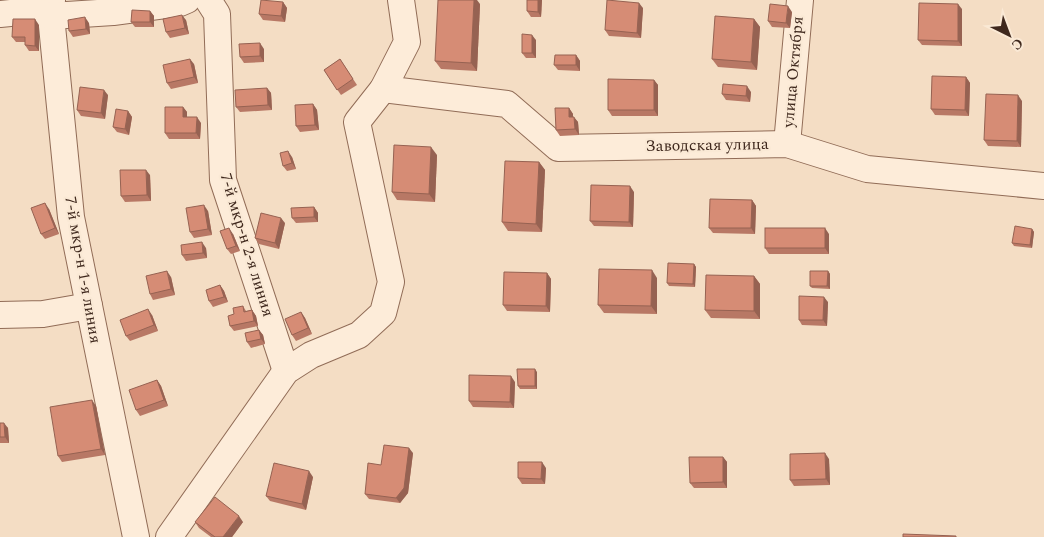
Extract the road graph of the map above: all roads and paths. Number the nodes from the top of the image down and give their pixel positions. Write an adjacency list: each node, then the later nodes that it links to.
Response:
1 (187, 0): 5 (street)
2 (208, 0): 12 (street, 7-й мкр-н 2-я линия)
3 (401, 0): 7 (street)
4 (800, 0): 8 (street, улица Октября)
5 (52, 8): 6 (street); 10 (street, 7-й мкр-н 1-я линия)
6 (0, 14)
7 (383, 89): 8 (street, Заводская улица); 12 (street)
8 (787, 144): 9 (street, Заводская улица)
9 (1044, 186)
10 (89, 306): 11 (street); 13 (street, 7-й мкр-н 1-я линия)
11 (0, 315)
12 (286, 371): 14 (street)
13 (136, 537)
14 (169, 537)

